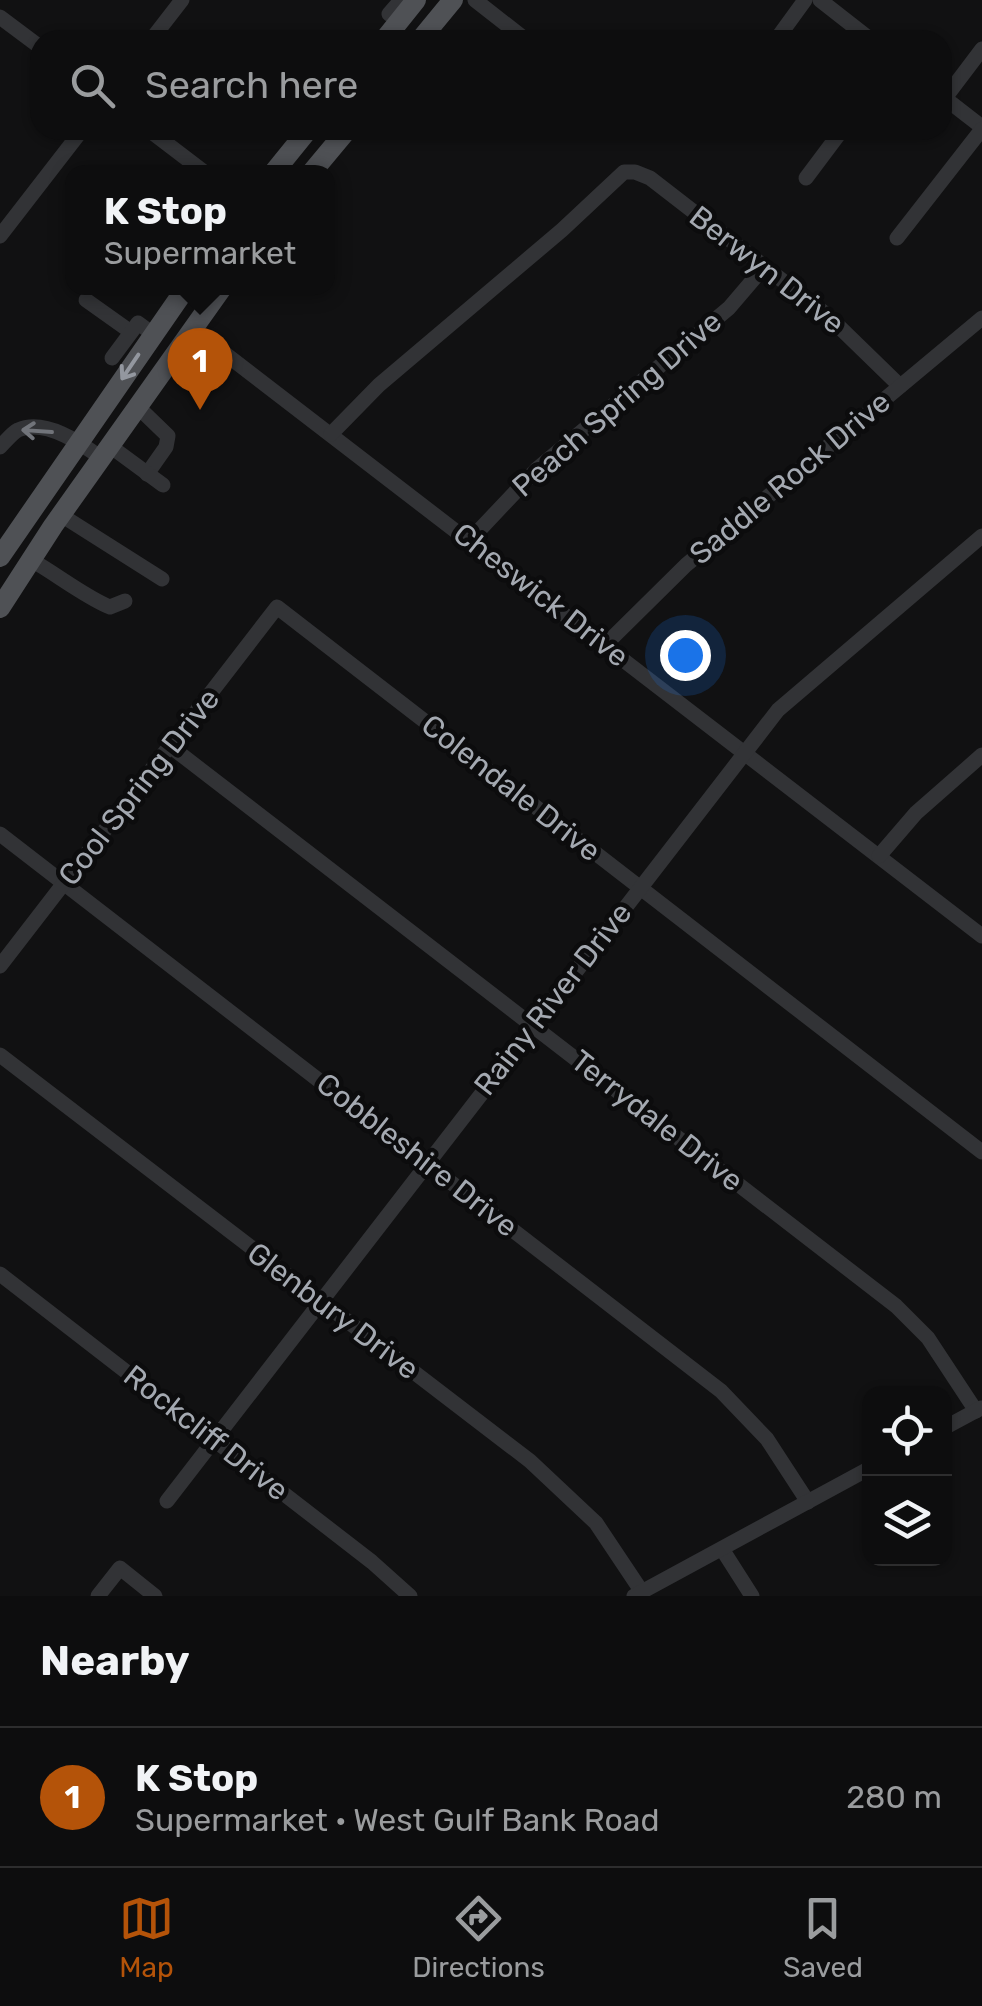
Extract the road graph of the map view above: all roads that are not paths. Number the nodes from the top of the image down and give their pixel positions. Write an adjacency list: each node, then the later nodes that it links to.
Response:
1 (182, 0): 10 (street)
2 (401, 0): 9 (street)
3 (416, 0): 9 (main road)
4 (453, 0): 12 (main road)
5 (475, 0): 13 (street)
6 (805, 0): 14 (street)
7 (820, 0): 15 (street)
8 (0, 16): 16 (street)
9 (400, 22): 11 (main road)
10 (160, 30)
11 (393, 30)
12 (428, 30)
13 (513, 30)
14 (783, 30)
15 (858, 30)
16 (30, 39)
17 (982, 49): 18 (street)
18 (952, 87)
19 (952, 104): 20 (street)
20 (982, 128): 31 (street)
21 (74, 140): 30 (street)
22 (162, 140): 26 (street)
23 (300, 140): 27 (main road)
24 (339, 140): 28 (main road)
25 (834, 140): 29 (street)
26 (195, 165)
27 (280, 165)
28 (318, 165)
29 (806, 178)
30 (0, 236)
31 (897, 238)
32 (764, 267): 41 (street, Berwyn Drive); 43 (street, Berwyn Drive); 51 (street, Peach Spring Drive)
33 (181, 295): 39 (main road)
34 (217, 295): 37 (main road)
35 (86, 300): 38 (street)
36 (982, 318): 41 (street, Saddle Rock Drive)
37 (194, 329): 42 (main road); 43 (street, Cheswick Drive)
38 (131, 332): 39 (street); 40 (street)
39 (153, 334): 44 (main road, one-way to 44)
40 (112, 358)
41 (900, 386): 58 (street, Saddle Rock Drive)
42 (138, 408): 46 (main road); 47 (street)
43 (331, 434): 51 (street, Cheswick Drive)
44 (80, 442): 45 (street, one-way to 45); 46 (street); 52 (main road)
45 (0, 447)
46 (106, 452): 47 (street); 49 (main road)
47 (147, 474): 48 (street)
48 (163, 486)
49 (62, 514): 53 (main road); 54 (street)
50 (982, 536): 60 (street, Rainy River Drive)
51 (470, 540): 58 (street, Cheswick Drive)
52 (0, 558)
53 (33, 561): 55 (street); 56 (main road)
54 (162, 579)
55 (126, 601)
56 (0, 608)
57 (277, 608): 59 (street, Cool Spring Drive); 65 (street, Colendale Drive)
58 (605, 645): 60 (street, Cheswick Drive)
59 (170, 746): 64 (street, Cool Spring Drive); 68 (street, Terrydale Drive)
60 (744, 751): 63 (street, Cheswick Drive); 65 (street, Rainy River Drive)
61 (982, 755): 63 (street)
62 (0, 834): 64 (street, Cobbleshire Drive)
63 (879, 856): 66 (street, Cheswick Drive)
64 (64, 883): 67 (street, Cool Spring Drive); 71 (street, Cobbleshire Drive)
65 (639, 887): 68 (street, Rainy River Drive); 70 (street, Colendale Drive)
66 (982, 936)
67 (0, 966)
68 (533, 1025): 71 (street, Rainy River Drive); 74 (street, Terrydale Drive)
69 (0, 1055): 73 (street, Glenbury Drive)
70 (982, 1152)
71 (426, 1163): 73 (street, Rainy River Drive); 79 (street, Cobbleshire Drive)
72 (0, 1274): 76 (street, Rockcliff Drive)
73 (320, 1302): 76 (street, Rainy River Drive); 81 (street, Glenbury Drive)
74 (979, 1409): 75 (street)
75 (952, 1424)
76 (214, 1439): 78 (street, Rainy River Drive); 84 (street, Rockcliff Drive)
77 (862, 1472): 79 (street)
78 (167, 1501)
79 (808, 1502): 80 (street)
80 (722, 1549): 81 (street); 85 (street)
81 (638, 1594)
82 (98, 1596): 83 (street)
83 (155, 1596)
84 (410, 1596)
85 (752, 1596)

